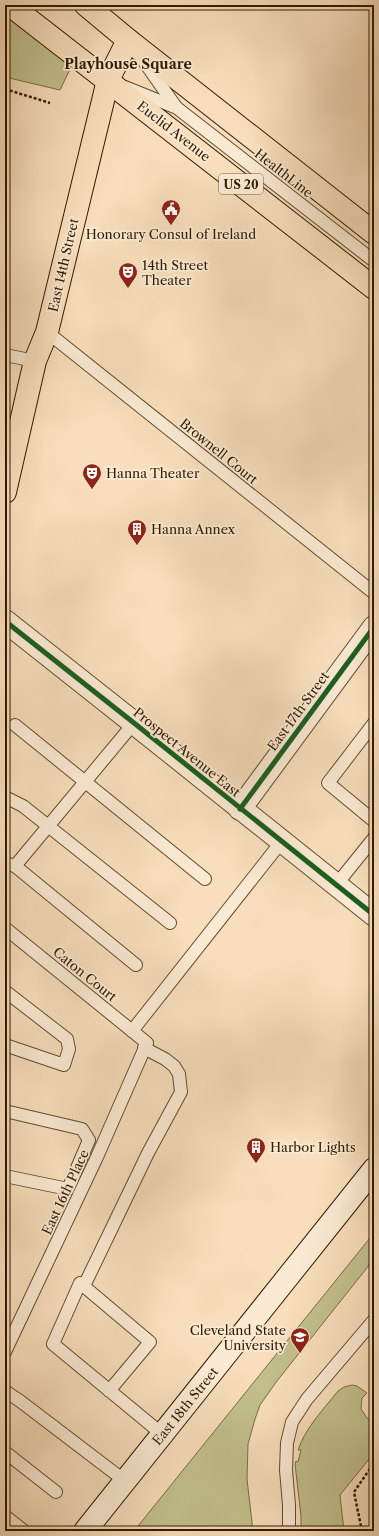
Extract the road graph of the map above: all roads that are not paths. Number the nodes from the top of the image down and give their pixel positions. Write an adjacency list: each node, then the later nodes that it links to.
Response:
1 (10, 5): 4 (main road, Euclid Avenue / US 20)
2 (86, 5): 3 (main road)
3 (128, 40): 4 (main road, East 14th Street); 5 (lane, HealthLine); 6 (main road)
4 (108, 80): 5 (lane, HealthLine); 8 (main road, Euclid Avenue / US 20); 9 (main road, East 14th Street)
5 (177, 108): 7 (lane, HealthLine)
6 (374, 233)
7 (374, 261)
8 (374, 288)
9 (47, 332): 11 (main road, East 14th Street); 13 (lane, Brownell Court)
10 (5, 355): 11 (lane)
11 (36, 361): 12 (main road, East 14th Street)
12 (5, 492)
13 (374, 593)
14 (5, 622): 16 (street, Prospect Avenue East)
15 (371, 638): 21 (street, East 17th Street)
16 (134, 723): 19 (lane); 21 (street, Prospect Avenue East)
17 (374, 723): 22 (lane)
18 (15, 725): 19 (lane)
19 (85, 782): 23 (lane); 27 (lane)
20 (5, 797): 23 (lane)
21 (240, 809): 25 (street, Prospect Avenue East)
22 (374, 821)
23 (48, 826): 26 (lane); 30 (lane)
24 (374, 838): 28 (lane)
25 (282, 841): 28 (street, Prospect Avenue East); 34 (lane)
26 (10, 864): 32 (lane)
27 (205, 879)
28 (336, 885): 29 (street, Prospect Avenue East)
29 (374, 915)
30 (170, 923)
31 (5, 928): 34 (lane, Caton Court)
32 (136, 965)
33 (5, 991): 35 (lane)
34 (132, 1031): 36 (lane, Caton Court)
35 (5, 1045)
36 (145, 1046): 40 (lane, Caton Court); 42 (lane, East 16th Place)
37 (5, 1111): 39 (lane)
38 (374, 1169): 45 (street, East 18th Street)
39 (5, 1176)
40 (84, 1286): 44 (lane, Caton Court); 44 (lane)
41 (374, 1320): 52 (lane)
42 (5, 1352)
43 (5, 1391): 47 (lane)
44 (109, 1391): 45 (lane)
45 (162, 1434): 47 (street, East 18th Street)
46 (5, 1452): 48 (lane)
47 (125, 1481): 51 (street, East 18th Street)
48 (56, 1492)
49 (5, 1516): 50 (lane)
50 (24, 1531)
51 (85, 1531)
52 (288, 1531)

